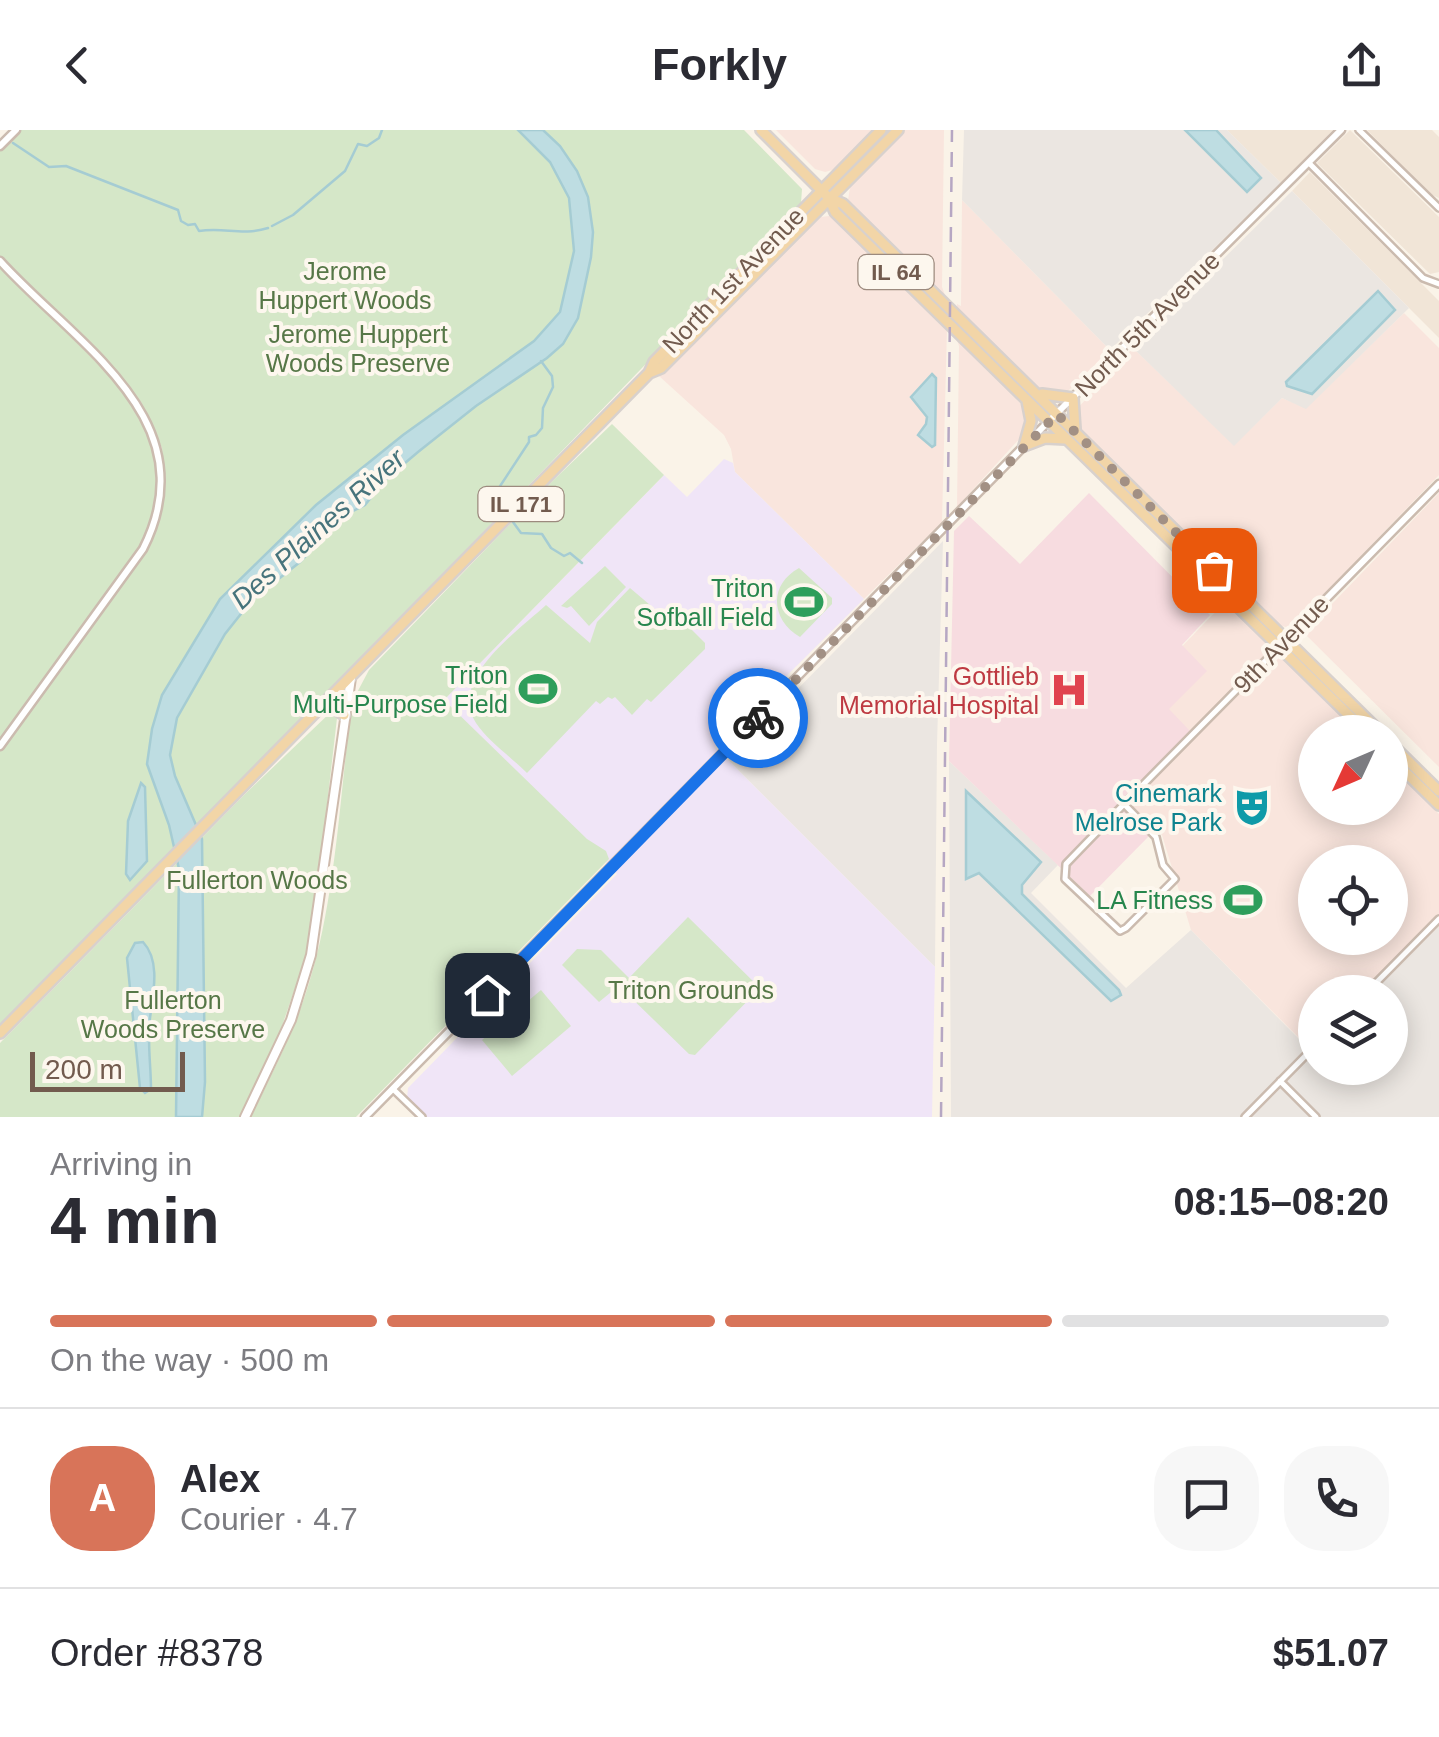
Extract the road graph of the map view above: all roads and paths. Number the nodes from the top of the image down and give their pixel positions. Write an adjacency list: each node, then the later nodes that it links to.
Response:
1 (16, 130): 7 (street)
2 (761, 130): 9 (main road, IL 64)
3 (880, 130): 9 (main road, IL 171)
4 (898, 130): 10 (main road, IL 171)
5 (1341, 130): 8 (street, North 5th Avenue)
6 (1359, 130): 11 (street)
7 (0, 146)
8 (1309, 162): 13 (street); 16 (street, North 5th Avenue)
9 (821, 190): 10 (main road, IL 64); 14 (main road, North 1st Avenue / IL 171)
10 (829, 198): 14 (main road, North 1st Avenue / IL 171); 15 (main road, IL 64); 17 (main road, IL 64)
11 (1439, 208)
12 (0, 261): 29 (street)
13 (1439, 284)
14 (649, 373): 24 (main road, North 1st Avenue / IL 171)
15 (1027, 384): 16 (main road); 18 (main road, IL 64)
16 (1073, 398): 18 (street, North 5th Avenue); 19 (main road)
17 (1026, 399): 18 (main road, IL 64); 21 (main road)
18 (1053, 418): 19 (main road, IL 64); 20 (main road, IL 64); 21 (street, North 5th Avenue)
19 (1080, 437): 23 (main road, IL 64)
20 (1069, 441): 21 (main road); 23 (main road, IL 64)
21 (1024, 446): 40 (street, North 5th Avenue)
22 (1439, 484): 23 (street, 9th Avenue)
23 (1282, 644): 27 (main road, IL 64); 28 (main road, IL 64); 33 (street, 9th Avenue)
24 (351, 677): 25 (main road, North 1st Avenue / IL 171); 26 (main road)
25 (321, 707): 26 (main road); 37 (main road, North 1st Avenue / IL 171)
26 (344, 714): 41 (main road)
27 (1350, 715)
28 (1361, 715)
29 (0, 746)
30 (1408, 761): 32 (main road)
31 (1408, 774): 34 (main road)
32 (1439, 791)
33 (1124, 804): 33 (street, 9th Avenue)
34 (1439, 805)
35 (1439, 919): 36 (street)
36 (1384, 975)
37 (0, 1033)
38 (1298, 1063): 39 (street)
39 (1280, 1081): 44 (street); 45 (street)
40 (393, 1089): 42 (street, North 5th Avenue); 43 (street)
41 (245, 1117)
42 (365, 1117)
43 (422, 1117)
44 (1245, 1117)
45 (1316, 1117)

